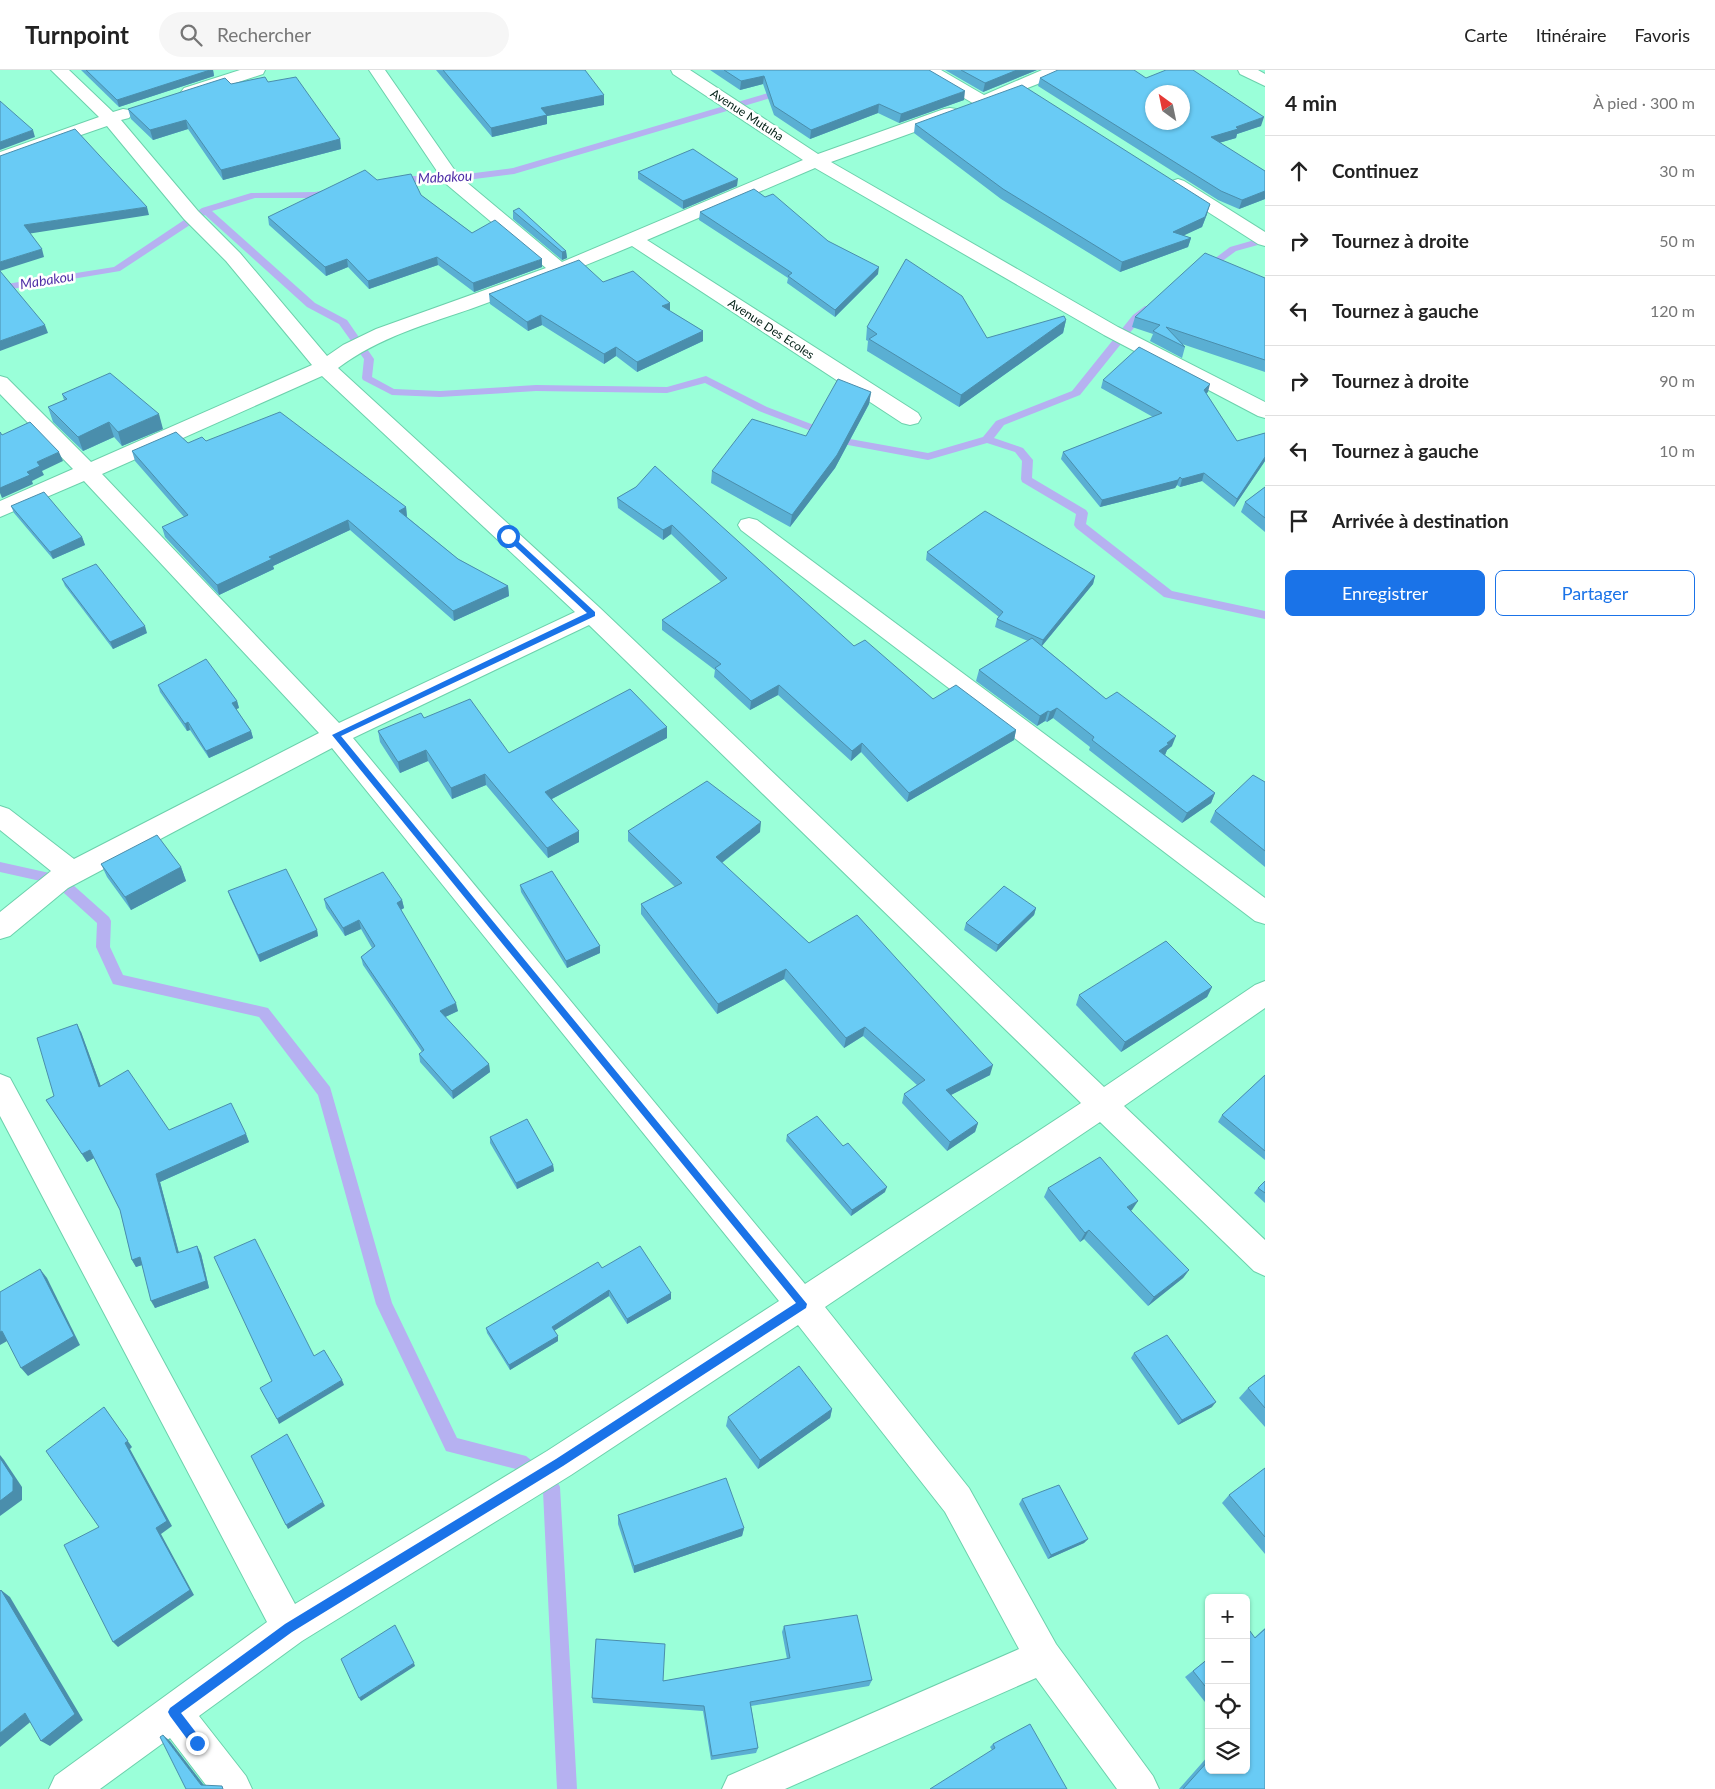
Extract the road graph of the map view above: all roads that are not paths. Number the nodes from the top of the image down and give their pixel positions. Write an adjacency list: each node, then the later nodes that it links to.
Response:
1 (59, 70): 14 (street)
2 (257, 70): 11 (street)
3 (377, 70): 20 (street)
4 (679, 70): 16 (street, Avenue Mutuha)
5 (929, 70): 12 (street)
6 (1057, 70): 9 (street)
7 (1246, 70): 8 (street)
8 (1265, 81)
9 (1021, 86): 10 (street); 12 (street)
10 (1038, 96)
11 (174, 97)
12 (982, 101): 16 (street)
13 (137, 109): 14 (street)
14 (110, 118): 15 (street); 21 (street)
15 (0, 158)
16 (816, 160): 18 (street); 23 (street, Avenue Mutuha)
17 (1162, 175): 19 (street)
18 (633, 240): 20 (street); 24 (street, Avenue Des Ecoles)
19 (1265, 240)
20 (560, 270): 21 (street)
21 (325, 367): 25 (street); 28 (street)
22 (0, 382): 25 (street)
23 (1265, 411)
24 (910, 418)
25 (87, 471): 26 (street); 29 (street)
26 (0, 510)
27 (749, 525): 32 (street)
28 (592, 614): 29 (street); 36 (street)
29 (336, 735): 31 (street); 38 (street)
30 (0, 816): 31 (street)
31 (72, 873): 33 (street)
32 (1265, 913)
33 (0, 928)
34 (1265, 993): 36 (street)
35 (0, 1087): 39 (street)
36 (1102, 1105): 37 (street); 38 (street)
37 (1265, 1261)
38 (802, 1304): 39 (street); 40 (street)
39 (289, 1628): 41 (street)
40 (1043, 1657): 44 (street); 45 (street)
41 (173, 1712): 42 (street); 43 (street)
42 (68, 1789)
43 (233, 1789)
44 (741, 1789)
45 (1140, 1789)

